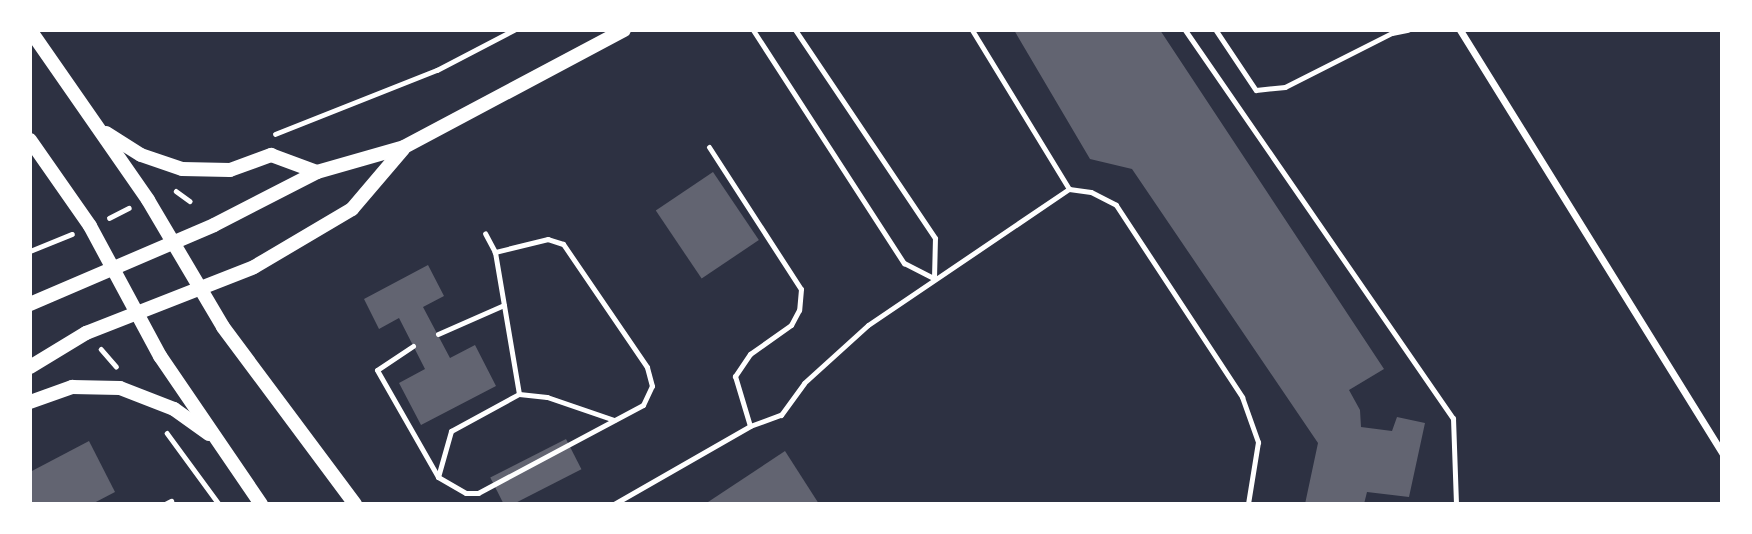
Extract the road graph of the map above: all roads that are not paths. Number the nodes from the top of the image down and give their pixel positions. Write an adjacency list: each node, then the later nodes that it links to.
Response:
1 (30, 30): 8 (main road)
2 (624, 30): 11 (main road)
3 (753, 30): 18 (lane)
4 (795, 30): 18 (lane)
5 (972, 30): 13 (lane)
6 (1185, 30): 37 (lane)
7 (1460, 30): 31 (street)
8 (99, 128): 12 (main road); 15 (main road)
9 (30, 141): 17 (main road)
10 (709, 147): 29 (lane)
11 (404, 148): 12 (main road); 19 (main road)
12 (317, 172): 15 (main road)
13 (1069, 189): 18 (lane); 36 (lane)
14 (485, 233): 16 (lane)
15 (173, 243): 17 (main road); 19 (main road)
16 (495, 252): 21 (lane); 28 (lane)
17 (112, 267): 20 (main road); 22 (main road)
18 (934, 278): 29 (lane)
19 (201, 289): 22 (main road); 34 (main road)
20 (30, 304)
21 (505, 305): 23 (lane); 26 (lane)
22 (137, 313): 25 (main road); 30 (main road)
23 (438, 334)
24 (413, 346): 32 (lane)
25 (30, 367)
26 (519, 394): 28 (lane); 32 (lane)
27 (30, 402): 30 (main road)
28 (614, 420): 32 (lane)
29 (750, 426): 35 (lane)
30 (219, 442): 33 (main road)
31 (1722, 453)
32 (438, 477)
33 (261, 504)
34 (355, 504)
35 (614, 504)
36 (1248, 504)
37 (1457, 504)

